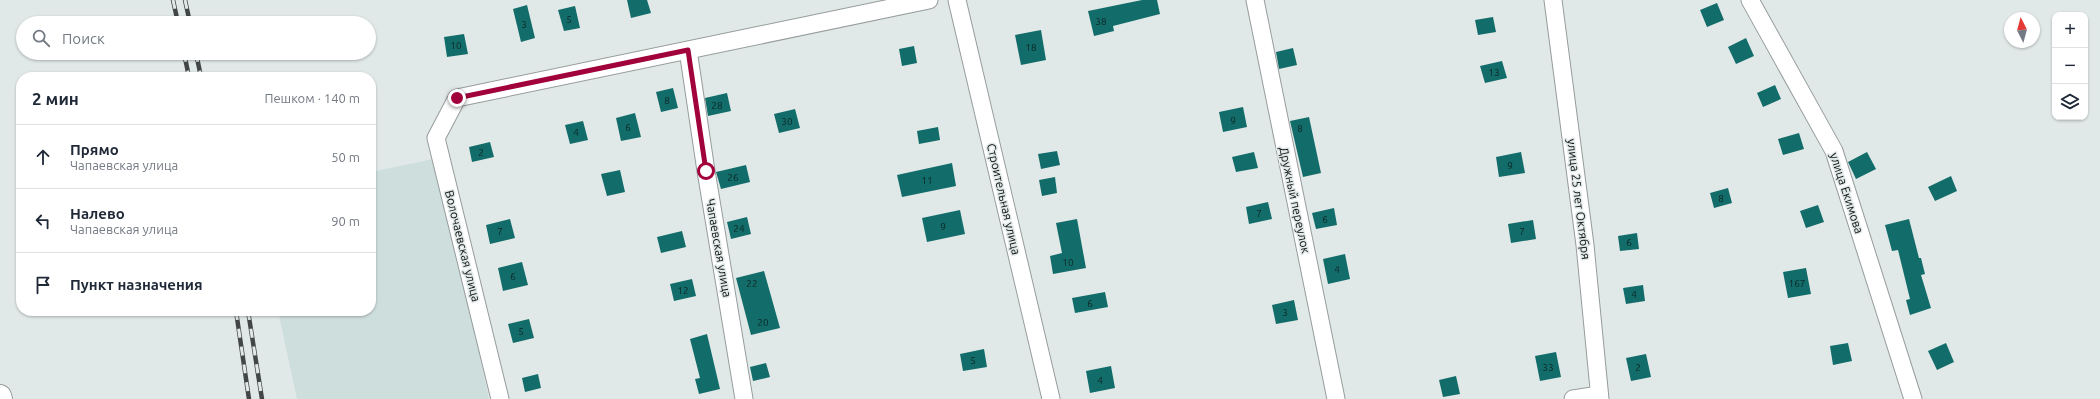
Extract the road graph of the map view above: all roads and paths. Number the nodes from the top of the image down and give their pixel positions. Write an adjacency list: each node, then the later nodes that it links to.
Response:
1 (927, 0): 6 (street)
2 (957, 0): 12 (street, Строительная улица)
3 (1254, 0): 13 (street, Дружный переулок)
4 (1553, 0): 8 (street, улица 25 лет Октября)
5 (1750, 0): 15 (street, улица Екимова)
6 (688, 50): 10 (street, Волочаевская улица); 11 (street, Чапаевская улица)
7 (0, 396): 9 (main road)
8 (1600, 397): 14 (street)
9 (1, 399)
10 (500, 399)
11 (744, 399)
12 (1051, 399)
13 (1336, 399)
14 (1573, 399)
15 (1913, 399)

